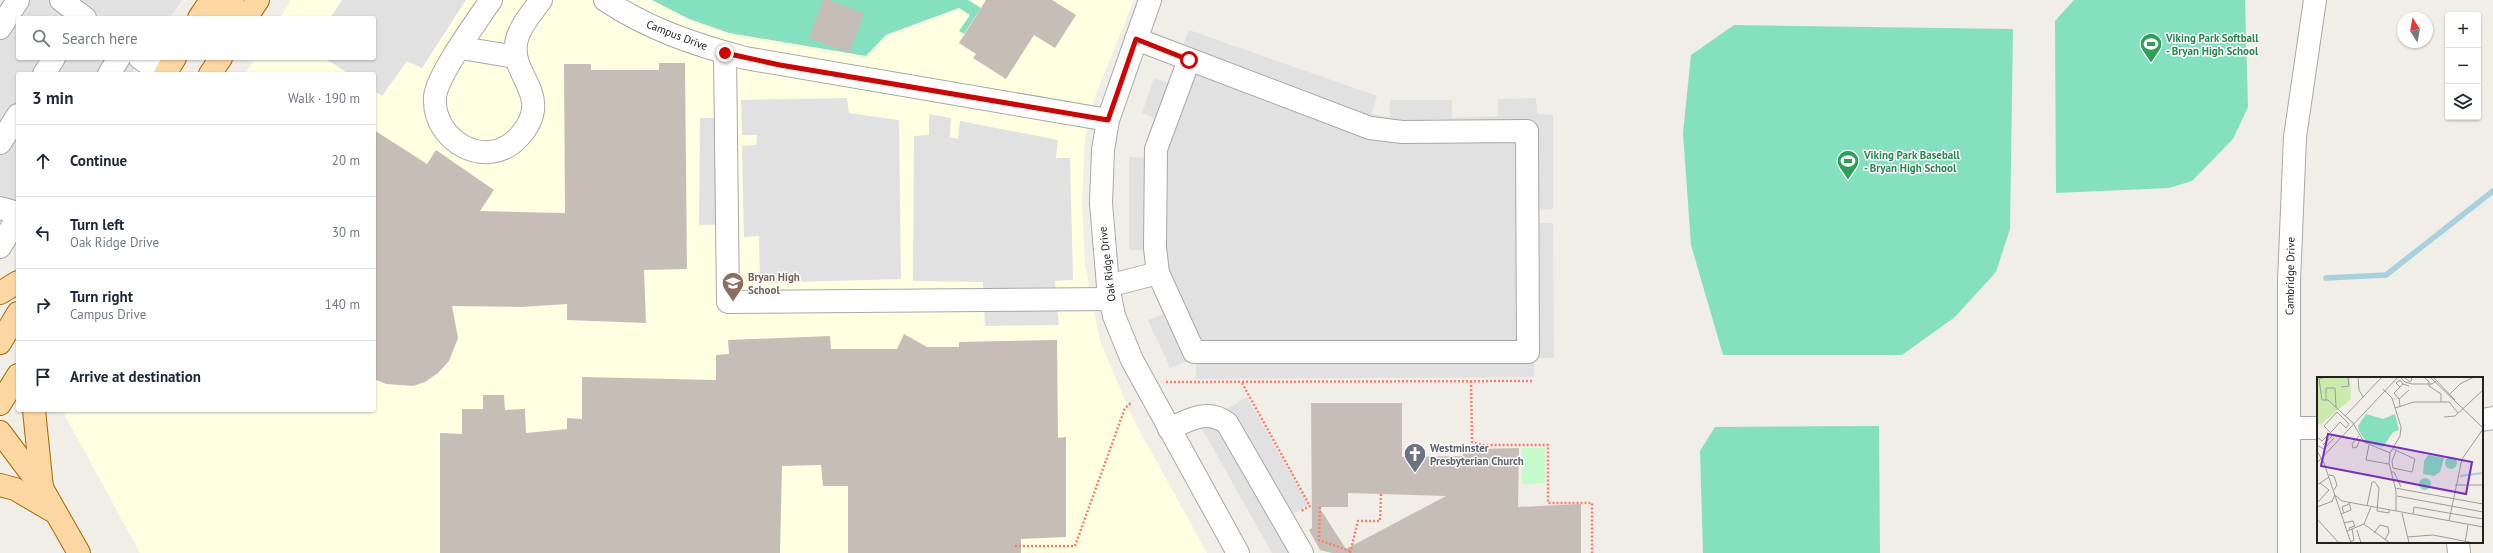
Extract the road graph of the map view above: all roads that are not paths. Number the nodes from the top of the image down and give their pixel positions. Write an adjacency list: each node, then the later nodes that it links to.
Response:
1 (18, 0): 15 (street)
2 (61, 0): 11 (street)
3 (211, 0): 12 (main road)
4 (233, 0): 13 (main road)
5 (258, 0): 14 (main road)
6 (491, 0): 17 (street)
7 (541, 0): 19 (street)
8 (605, 0): 18 (street, Campus Drive)
9 (1150, 0): 16 (street, Oak Ridge Drive)
10 (2315, 0): 51 (street, Cambridge Drive)
11 (81, 16)
12 (200, 16)
13 (223, 16)
14 (247, 16)
15 (0, 28)
16 (1136, 39): 26 (street); 34 (street, Oak Ridge Drive)
17 (461, 48): 19 (street); 19 (street)
18 (725, 53): 34 (street, Campus Drive); 42 (street)
19 (516, 57)
20 (53, 60): 27 (street)
21 (118, 60): 28 (street)
22 (143, 60): 29 (street)
23 (174, 60): 30 (main road)
24 (204, 60): 31 (main road)
25 (219, 60): 32 (main road)
26 (1189, 60): 40 (street); 40 (street)
27 (45, 72)
28 (110, 72)
29 (160, 72)
30 (164, 72)
31 (201, 72)
32 (211, 72)
33 (16, 118): 35 (street)
34 (1108, 120): 42 (street, Oak Ridge Drive)
35 (0, 144)
36 (0, 208): 37 (street)
37 (16, 212)
38 (16, 220): 39 (street)
39 (0, 247)
40 (1158, 273): 42 (street)
41 (16, 283): 43 (main road)
42 (1109, 292): 53 (street, Oak Ridge Drive)
43 (0, 293)
44 (16, 316): 45 (main road)
45 (0, 343)
46 (16, 379): 47 (main road)
47 (0, 404)
48 (34, 412): 56 (main road)
49 (2493, 418): 50 (street)
50 (2483, 420)
51 (2289, 428): 52 (street); 62 (street, Cambridge Drive)
52 (2317, 428)
53 (1169, 429): 60 (street, Oak Ridge Drive); 61 (street)
54 (0, 432): 56 (main road)
55 (0, 486): 57 (main road)
56 (42, 488): 57 (main road)
57 (56, 514): 59 (main road)
58 (2458, 543): 63 (street)
59 (79, 553)
60 (1238, 553)
61 (1302, 553)
62 (2289, 553)
63 (2459, 553)

